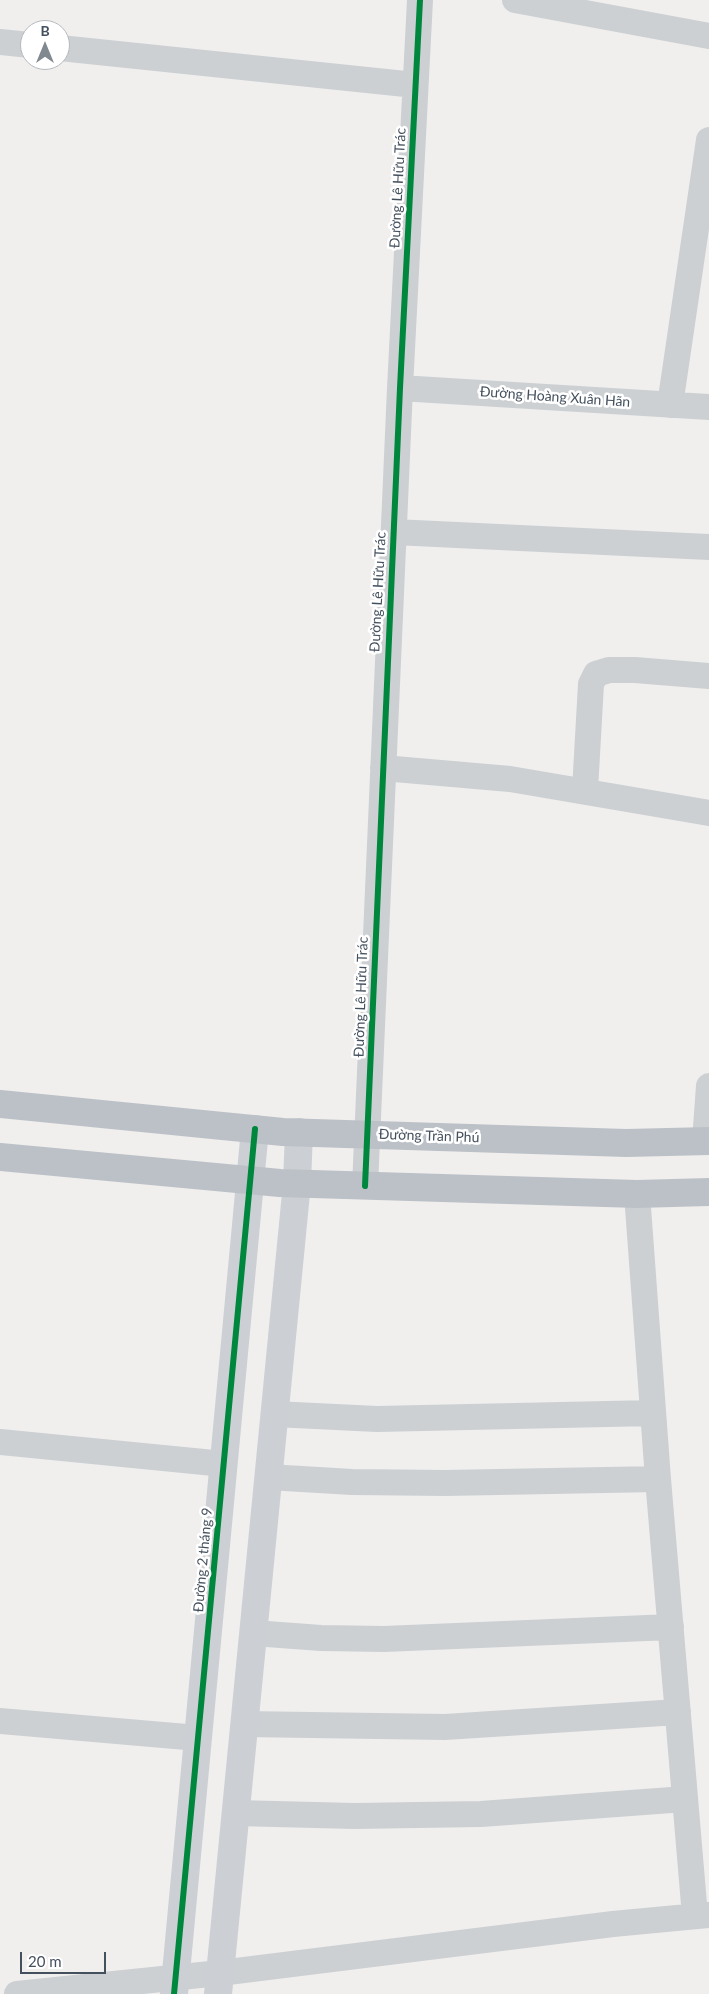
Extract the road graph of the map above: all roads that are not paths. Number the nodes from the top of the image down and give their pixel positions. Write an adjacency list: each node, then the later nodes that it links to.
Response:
1 (420, 0): 7 (street, Đường Lê Hữu Trác)
2 (515, 0): 3 (street)
3 (709, 36)
4 (0, 42): 5 (street)
5 (20, 44)
6 (70, 49): 7 (street)
7 (416, 85): 9 (street, Đường Lê Hữu Trác)
8 (709, 140): 10 (street)
9 (400, 388): 10 (street, Đường Hoàng Xuân Hãn); 12 (street, Đường Lê Hữu Trác)
10 (670, 405): 11 (street, Đường Hoàng Xuân Hãn)
11 (709, 407)
12 (394, 532): 13 (street); 15 (street, Đường Lê Hữu Trác)
13 (709, 547)
14 (709, 676): 16 (street)
15 (383, 768): 16 (street); 22 (street, Đường Lê Hữu Trác)
16 (585, 790): 17 (street)
17 (709, 813)
18 (709, 1086): 23 (street)
19 (0, 1104): 20 (highway, Đường Trần Phú)
20 (254, 1129): 21 (highway, Đường Trần Phú); 25 (street, Đường 2 tháng 9)
21 (299, 1132): 22 (highway, Đường Trần Phú); 26 (street)
22 (367, 1134): 23 (highway, Đường Trần Phú); 27 (street, Đường Lê Hữu Trác)
23 (707, 1141)
24 (0, 1157): 25 (highway)
25 (250, 1180): 26 (highway); 33 (street, Đường 2 tháng 9)
26 (297, 1183): 27 (highway); 31 (street)
27 (365, 1186): 29 (highway)
28 (709, 1192): 29 (highway)
29 (637, 1194): 30 (street)
30 (653, 1413): 31 (street); 35 (street)
31 (274, 1414): 34 (street)
32 (0, 1442): 33 (street)
33 (224, 1464): 41 (street, Đường 2 tháng 9)
34 (268, 1477): 35 (street); 37 (street)
35 (658, 1479): 36 (street)
36 (671, 1627): 37 (street); 38 (street)
37 (253, 1633): 40 (street)
38 (678, 1712): 40 (street); 42 (street)
39 (0, 1721): 41 (street)
40 (244, 1724): 43 (street)
41 (198, 1738): 46 (street, Đường 2 tháng 9)
42 (685, 1799): 43 (street); 44 (street)
43 (235, 1813): 45 (street)
44 (702, 1915): 45 (street)
45 (219, 1984): 46 (street)
46 (174, 1986): 47 (street)
47 (17, 1994)

